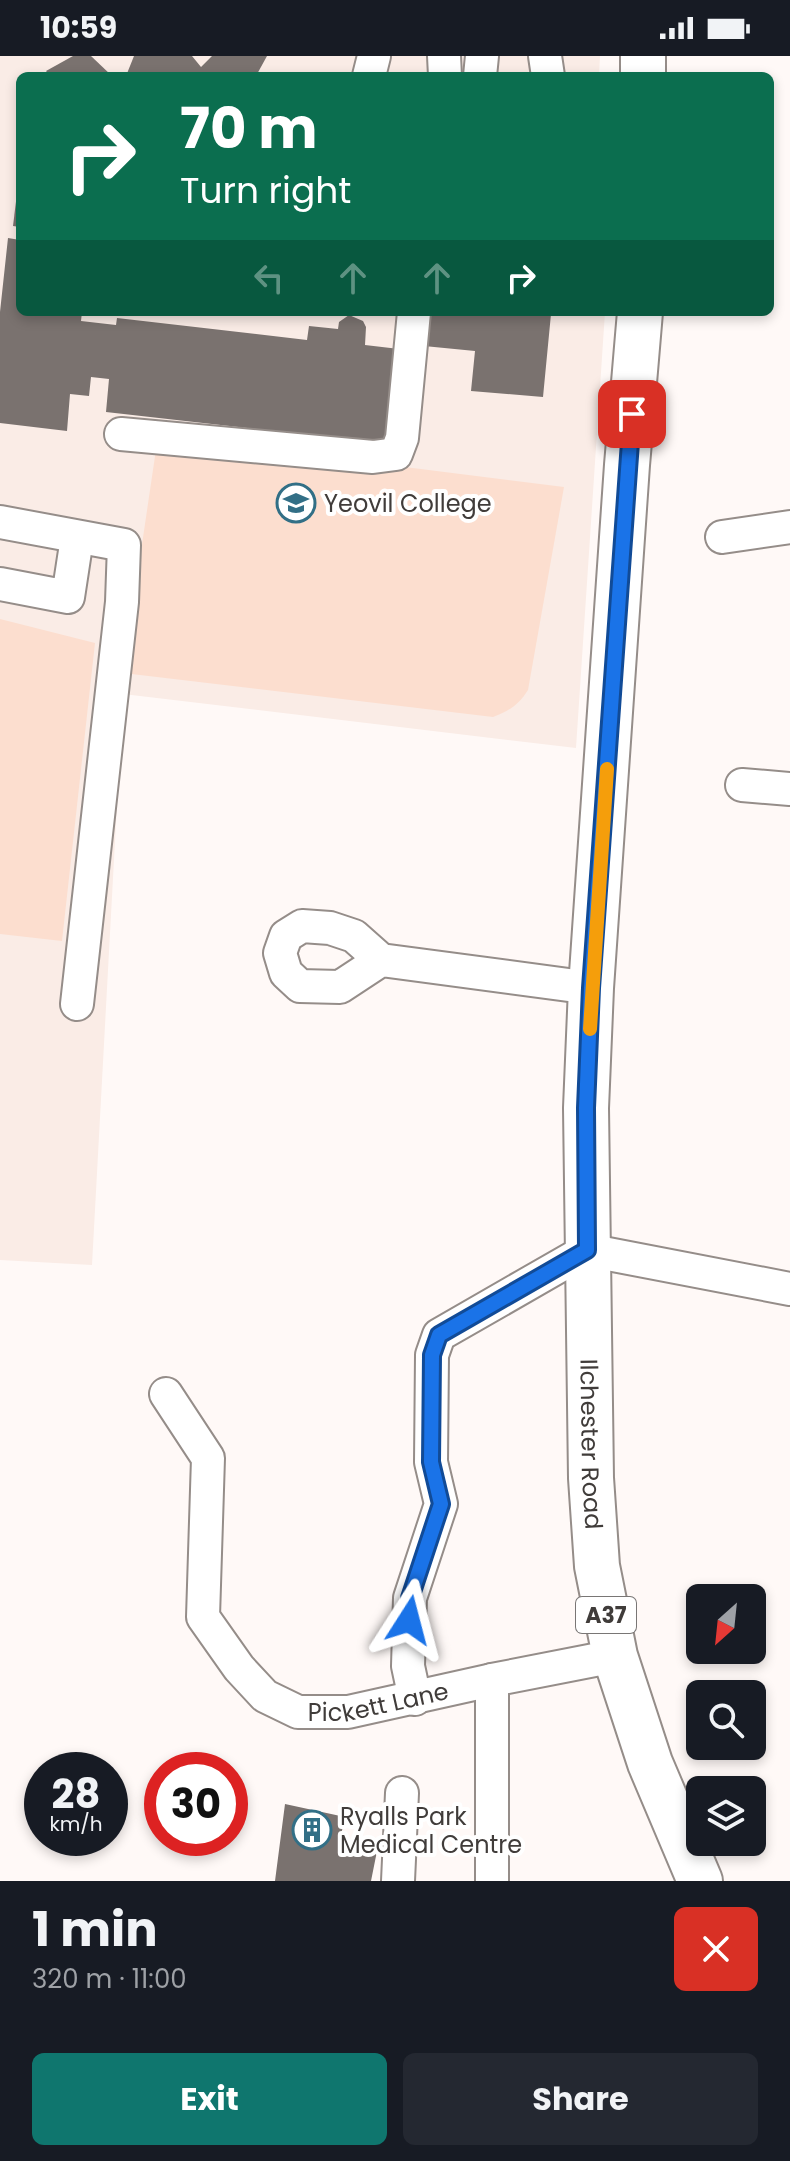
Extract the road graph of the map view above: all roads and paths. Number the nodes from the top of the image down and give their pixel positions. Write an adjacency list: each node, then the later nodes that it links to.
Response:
1 (414, 316): 3 (street)
2 (640, 316): 12 (highway, Ilchester Road / A37)
3 (121, 434)
4 (0, 522): 7 (street)
5 (790, 527): 6 (street)
6 (722, 537)
7 (77, 538): 8 (street); 13 (street)
8 (0, 584)
9 (742, 785): 10 (street)
10 (790, 789)
11 (381, 960): 12 (street)
12 (591, 988): 14 (highway, Ilchester Road / A37)
13 (77, 1004)
14 (587, 1250): 15 (street); 17 (highway, Ilchester Road / A37); 19 (street)
15 (790, 1289)
16 (166, 1394): 19 (street, Pickett Lane)
17 (615, 1656): 18 (street, Pickett Lane); 23 (highway, Ilchester Road / A37)
18 (492, 1680): 19 (street, Pickett Lane); 22 (street)
19 (415, 1699)
20 (402, 1793): 21 (street)
21 (398, 1881)
22 (492, 1881)
23 (700, 1881)

